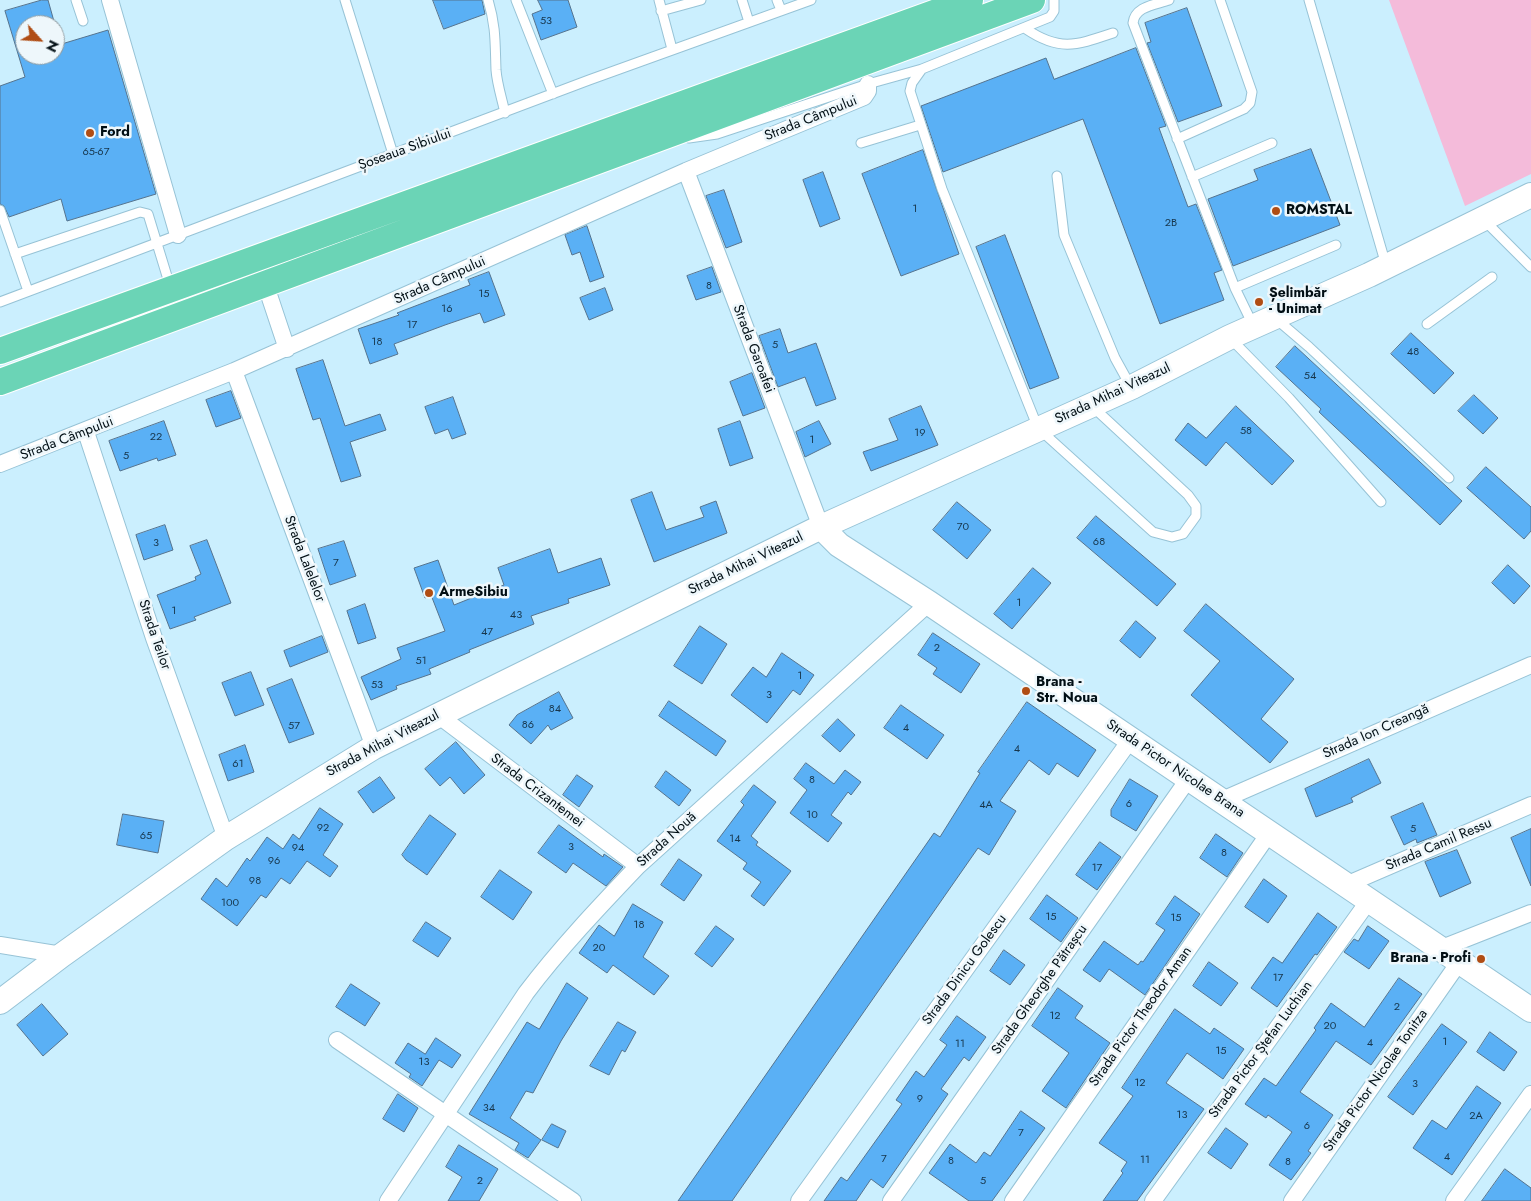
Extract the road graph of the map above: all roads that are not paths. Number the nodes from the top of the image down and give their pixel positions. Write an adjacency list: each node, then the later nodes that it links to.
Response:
1 (76, 0): 19 (lane)
2 (110, 0): 40 (street)
3 (345, 0): 33 (lane)
4 (488, 0): 27 (lane)
5 (516, 0): 26 (lane)
6 (659, 0): 18 (lane)
7 (701, 0): 18 (lane)
8 (742, 0): 20 (lane)
9 (777, 0): 17 (lane)
10 (811, 0): 17 (lane, Șoseaua Sibiului)
11 (970, 0): 49 (main road)
12 (1032, 0): 29 (main road)
13 (1054, 0): 21 (lane)
14 (1169, 0): 30 (lane)
15 (1220, 0): 30 (lane)
16 (1309, 0): 44 (lane)
17 (781, 10): 20 (lane, Șoseaua Sibiului)
18 (661, 11): 23 (lane)
19 (83, 21)
20 (749, 22): 23 (lane, Șoseaua Sibiului)
21 (1026, 29): 22 (lane); 24 (lane)
22 (1113, 33)
23 (672, 49): 26 (lane, Șoseaua Sibiului)
24 (922, 69): 25 (lane); 28 (lane)
25 (868, 84): 29 (lane); 34 (street, Strada Câmpului)
26 (553, 94): 27 (lane, Șoseaua Sibiului)
27 (505, 113): 33 (lane, Șoseaua Sibiului)
28 (920, 125): 31 (lane); 61 (lane)
29 (667, 135): 47 (main road)
30 (1177, 139): 36 (lane)
31 (861, 143)
32 (1272, 143): 36 (lane)
33 (393, 154): 40 (lane, Șoseaua Sibiului)
34 (686, 171): 55 (street, Strada Câmpului); 66 (street, Strada Garoafei)
35 (1057, 176): 59 (lane)
36 (1192, 177): 48 (lane)
37 (1531, 195): 39 (main road, Strada Mihai Viteazul)
38 (0, 210): 43 (lane)
39 (1483, 219): 44 (main road, Strada Mihai Viteazul); 45 (lane)
40 (178, 235): 41 (lane, Șoseaua Sibiului)
41 (157, 242): 43 (lane); 49 (lane); 50 (lane, Șoseaua Sibiului)
42 (1336, 245): 48 (lane)
43 (15, 254): 50 (lane)
44 (1386, 266): 52 (main road, Strada Mihai Viteazul)
45 (1531, 267)
46 (1492, 277): 53 (lane)
47 (265, 282): 55 (street); 58 (main road)
48 (1235, 288): 52 (lane)
49 (171, 289): 56 (main road)
50 (28, 292): 51 (lane, Șoseaua Sibiului)
51 (0, 302)
52 (1265, 323): 54 (main road, Strada Mihai Viteazul); 64 (lane)
53 (1427, 324)
54 (1230, 338): 59 (main road, Strada Mihai Viteazul); 65 (lane)
55 (287, 349): 57 (street, Strada Câmpului)
56 (0, 351)
57 (234, 371): 62 (street, Strada Câmpului); 71 (street, Strada Lalelelor)
58 (0, 382)
59 (1132, 387): 60 (main road, Strada Mihai Viteazul)
60 (1091, 405): 61 (main road, Strada Mihai Viteazul); 61 (lane)
61 (1038, 428): 66 (main road, Strada Mihai Viteazul)
62 (86, 432): 63 (street, Strada Câmpului); 76 (street, Strada Teilor)
63 (0, 464)
64 (1449, 478)
65 (1381, 502)
66 (821, 527): 67 (main road, Strada Pictor Nicolae Brana); 69 (main road, Strada Mihai Viteazul)
67 (930, 603): 70 (main road, Strada Pictor Nicolae Brana); 77 (street, Strada Nouă)
68 (1531, 665): 73 (street, Strada Ion Creangă)
69 (438, 715): 71 (main road, Strada Mihai Viteazul); 77 (street, Strada Crizantemei)
70 (1131, 739): 72 (main road, Strada Pictor Nicolae Brana); 91 (street, Strada Dinicu Golescu)
71 (374, 747): 76 (main road, Strada Mihai Viteazul)
72 (1189, 778): 73 (main road, Strada Pictor Nicolae Brana); 92 (street, Strada Gheorghe Pătrașcu)
73 (1222, 800): 75 (main road, Strada Pictor Nicolae Brana)
74 (1531, 805): 78 (street, Strada Camil Ressu)
75 (1270, 832): 78 (main road, Strada Pictor Nicolae Brana); 93 (street, Strada Pictor Theodor Aman)
76 (226, 838): 82 (main road, Strada Mihai Viteazul)
77 (638, 866): 88 (street, Strada Nouă)
78 (1348, 884): 79 (main road, Strada Pictor Nicolae Brana)
79 (1370, 899): 83 (main road, Strada Pictor Nicolae Brana); 94 (street, Strada Pictor Ștefan Luchian)
80 (1531, 913): 83 (street)
81 (0, 945): 82 (street)
82 (62, 955): 84 (main road, Strada Mihai Viteazul)
83 (1451, 955): 85 (main road, Strada Pictor Nicolae Brana); 95 (street, Strada Pictor Nicolae Tonitza)
84 (0, 1002)
85 (1531, 1010)
86 (337, 1040): 88 (street)
87 (1531, 1094): 96 (street)
88 (446, 1114): 89 (street, Strada Nouă); 90 (street)
89 (388, 1201)
90 (573, 1201)
91 (799, 1201)
92 (891, 1201)
93 (1013, 1201)
94 (1153, 1201)
95 (1292, 1201)
96 (1454, 1201)

